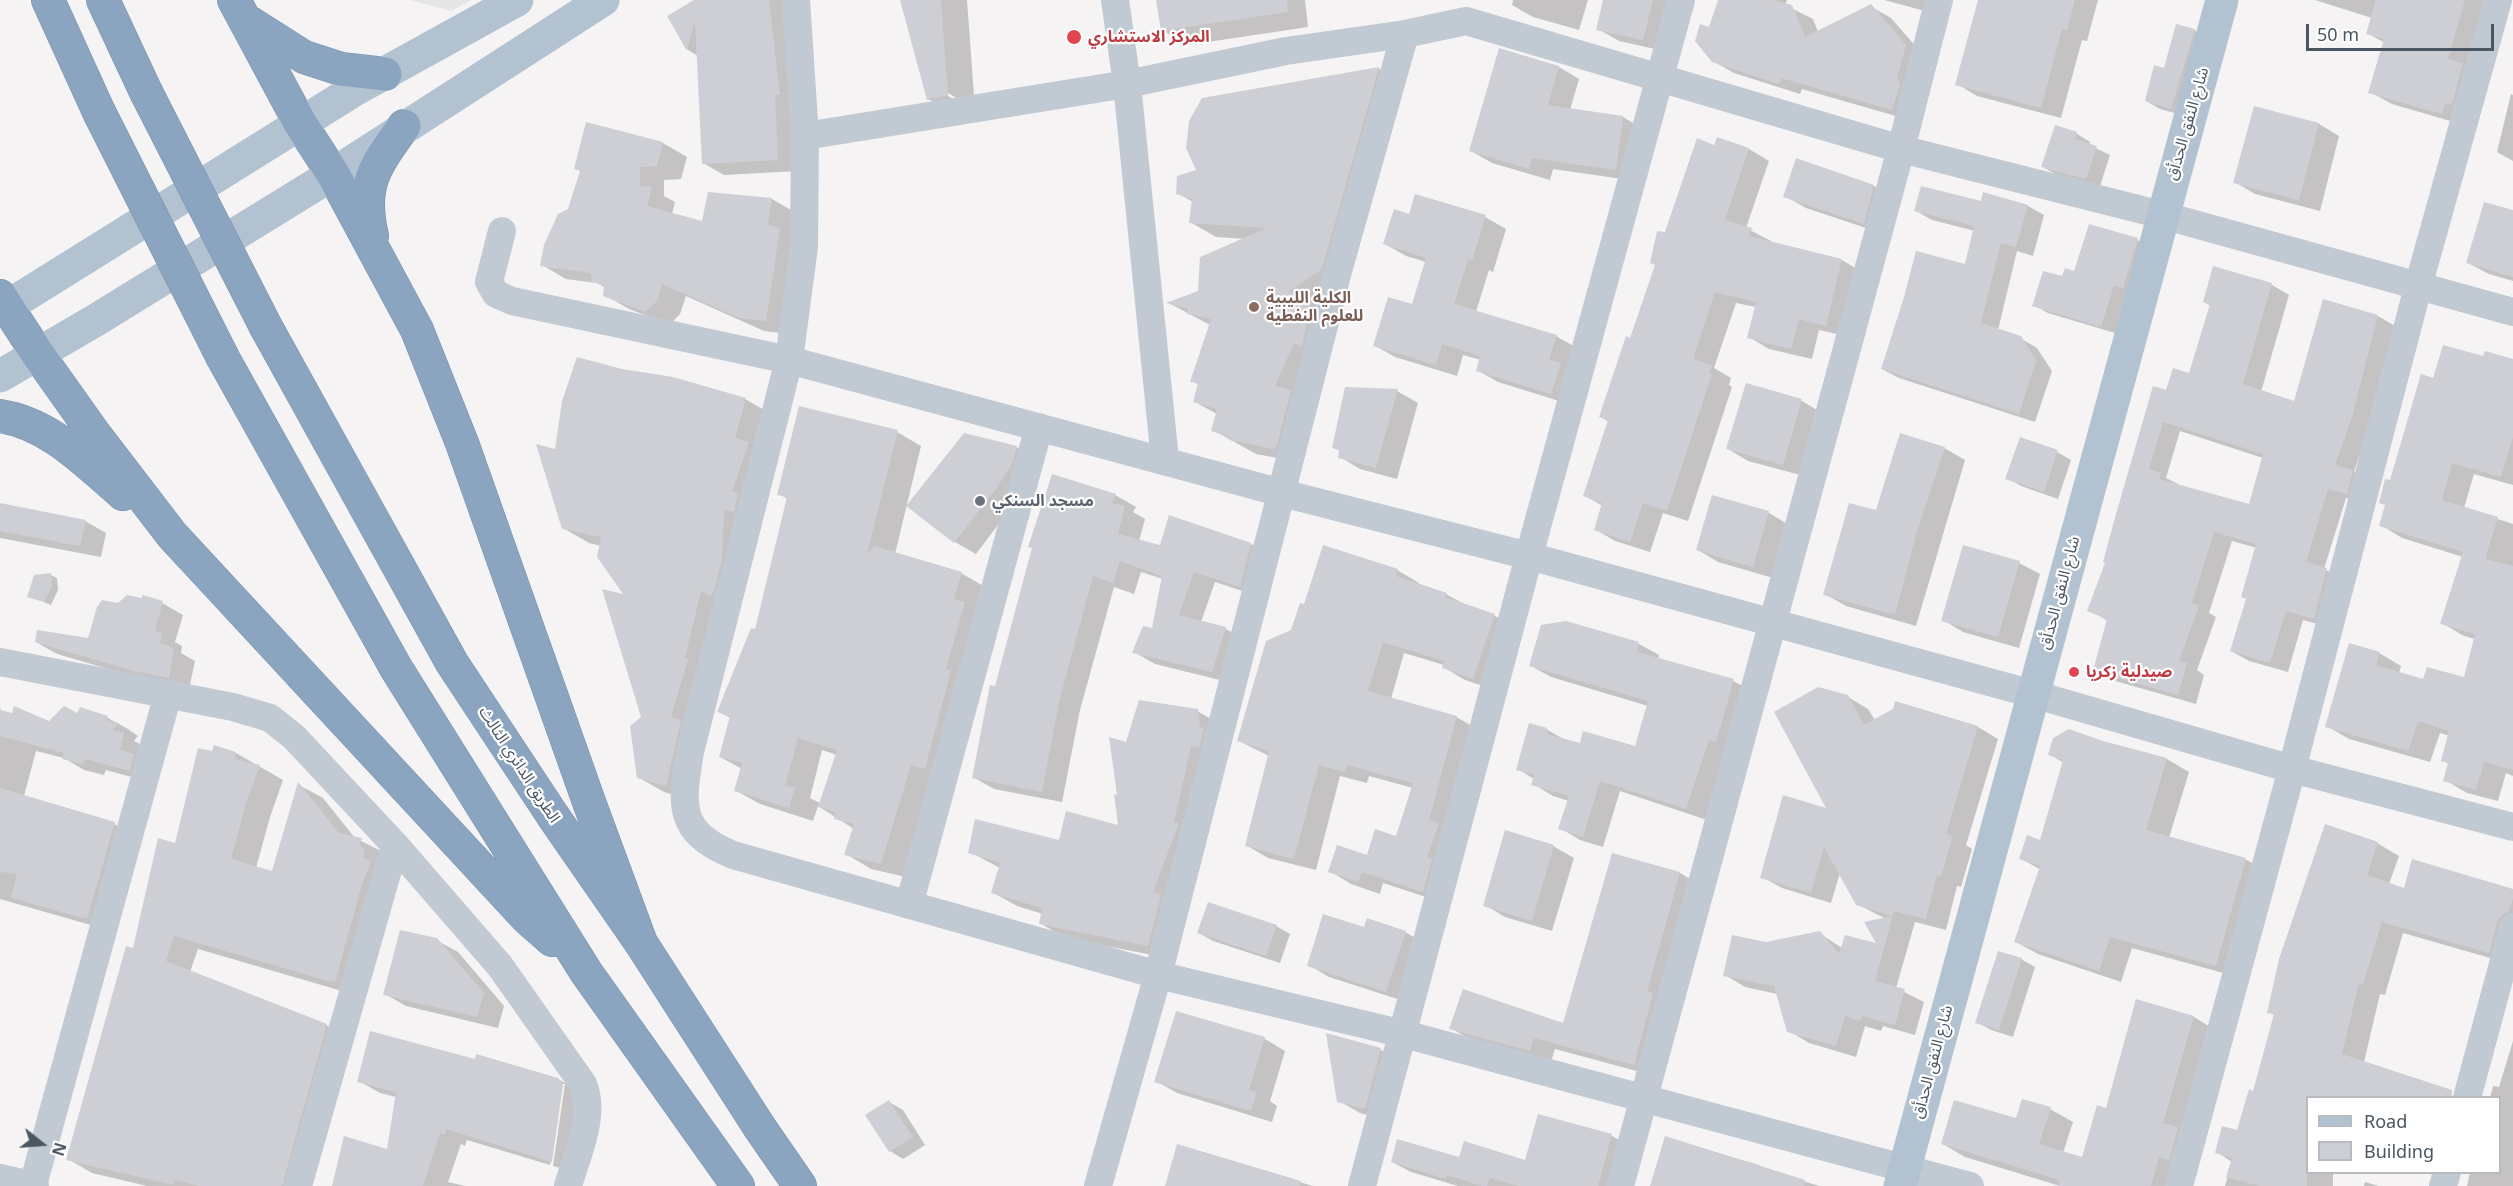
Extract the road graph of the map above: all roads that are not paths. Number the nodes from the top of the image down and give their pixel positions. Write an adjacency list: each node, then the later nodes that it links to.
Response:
1 (48, 0): 47 (highway, bridge)
2 (103, 0): 46 (highway, الطريق الدائري الثالث, bridge)
3 (517, 0): 14 (main road)
4 (603, 0): 18 (main road)
5 (796, 0): 19 (street)
6 (1115, 0): 16 (street)
7 (1681, 0): 15 (street)
8 (1939, 0): 20 (street)
9 (2222, 0): 22 (main road, شارع النفق الحدأق)
10 (2498, 0): 25 (street)
11 (239, 9): 14 (highway); 17 (highway)
12 (1468, 11): 13 (street); 15 (street)
13 (1405, 34): 16 (street); 34 (street)
14 (385, 74): 17 (main road)
15 (1661, 77): 20 (street); 36 (street)
16 (1127, 84): 19 (street); 33 (street)
17 (300, 123): 21 (highway); 26 (main road)
18 (404, 126): 21 (main road); 24 (highway)
19 (805, 136): 29 (street)
20 (1901, 149): 22 (street); 37 (street)
21 (333, 174): 24 (highway); 28 (main road)
22 (2162, 215): 25 (street); 40 (main road, شارع النفق الحدأق)
23 (502, 231): 29 (street)
24 (378, 258): 46 (highway)
25 (2418, 287): 27 (street); 41 (street)
26 (2, 305): 28 (highway)
27 (2513, 312)
28 (37, 353): 30 (main road); 35 (highway)
29 (789, 360): 32 (street); 44 (street)
30 (0, 376)
31 (0, 416): 35 (highway)
32 (1039, 427): 33 (street); 44 (street)
33 (1165, 460): 34 (street)
34 (1282, 493): 36 (street); 48 (street)
35 (172, 535): 47 (highway)
36 (1529, 556): 37 (street); 49 (street)
37 (1772, 623): 40 (street); 51 (street)
38 (0, 662): 39 (street)
39 (168, 694): 43 (street); 54 (street)
40 (2033, 694): 41 (street); 52 (main road, شارع النفق الحدأق)
41 (2292, 769): 42 (street); 63 (street)
42 (2513, 827)
43 (395, 845): 55 (street); 56 (street)
44 (909, 905): 48 (street)
45 (2513, 927): 50 (street)
46 (641, 943): 58 (highway, الطريق الدائري الثالث)
47 (586, 972): 57 (highway)
48 (1158, 975): 49 (street); 59 (street)
49 (1404, 1034): 51 (street); 60 (street)
50 (2468, 1096)
51 (1643, 1098): 52 (street); 61 (street)
52 (1902, 1177): 62 (street)
53 (0, 1178): 54 (street)
54 (34, 1186)
55 (298, 1186)
56 (568, 1186)
57 (738, 1186)
58 (800, 1186)
59 (1098, 1186)
60 (1362, 1186)
61 (1620, 1186)
62 (1970, 1186)
63 (2179, 1186)

